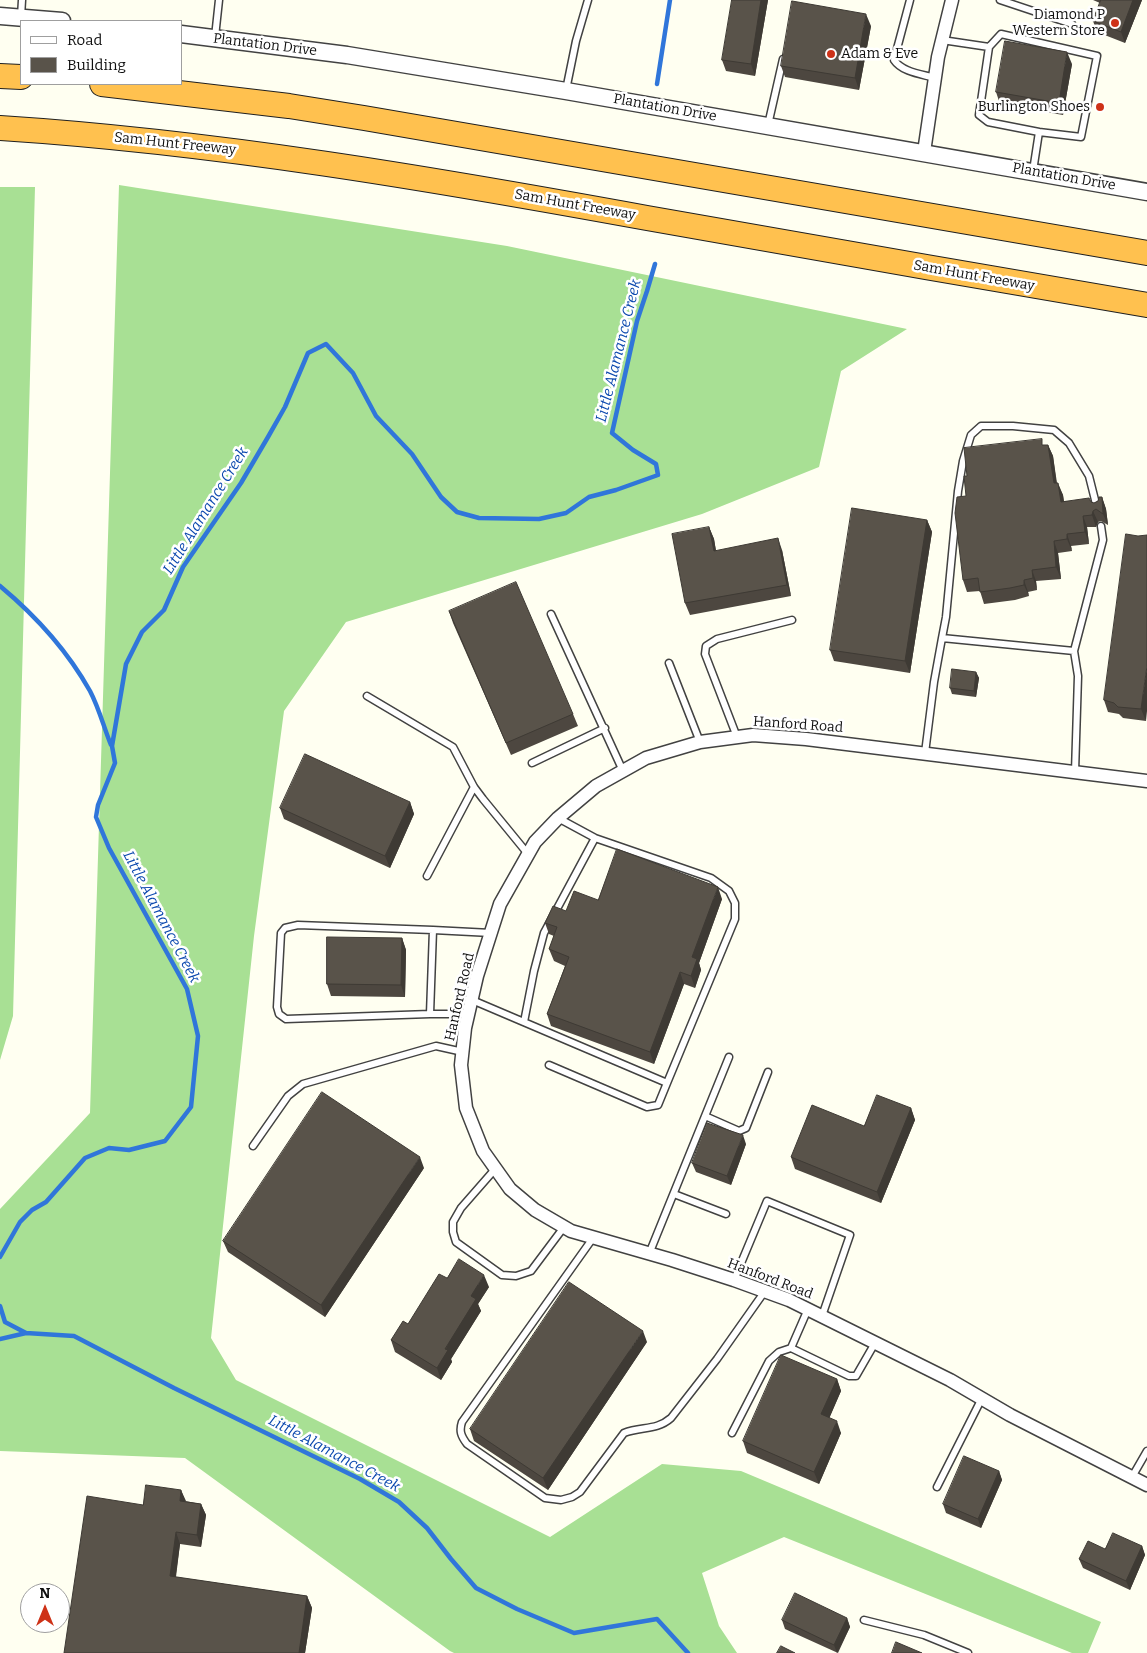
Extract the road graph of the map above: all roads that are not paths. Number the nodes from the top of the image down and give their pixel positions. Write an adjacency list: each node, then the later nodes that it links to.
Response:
1 (22, 0): 8 (lane)
2 (219, 0): 12 (lane)
3 (588, 0): 20 (lane)
4 (910, 0): 18 (lane)
5 (952, 0): 13 (street)
6 (1000, 0): 10 (lane)
7 (0, 16): 8 (street)
8 (21, 17): 9 (street)
9 (52, 20)
10 (1072, 24)
11 (182, 34): 12 (street, Plantation Drive)
12 (215, 38): 20 (street, Plantation Drive)
13 (942, 40): 14 (lane); 18 (street)
14 (989, 47): 23 (lane); 23 (lane)
15 (784, 52): 21 (lane)
16 (0, 76): 17 (highway)
17 (20, 77)
18 (935, 78): 24 (street)
19 (111, 85): 26 (highway)
20 (566, 91): 21 (street, Plantation Drive)
21 (768, 126): 24 (street, Plantation Drive)
22 (0, 128): 30 (highway, Sam Hunt Freeway)
23 (1039, 132): 25 (lane)
24 (924, 152): 25 (street, Plantation Drive)
25 (1033, 172): 27 (street, Plantation Drive)
26 (780, 189): 28 (highway); 29 (highway)
27 (1147, 192)
28 (1147, 242)
29 (1147, 254)
30 (900, 263): 31 (highway, Sam Hunt Freeway); 32 (highway)
31 (1147, 305)
32 (1147, 321)
33 (1098, 510): 37 (lane)
34 (1101, 526): 38 (lane)
35 (551, 614): 41 (lane)
36 (792, 620): 42 (lane)
37 (942, 638): 38 (lane); 44 (lane)
38 (1074, 651): 47 (lane)
39 (669, 664): 43 (lane)
40 (367, 696): 49 (lane)
41 (604, 728): 45 (lane); 46 (lane)
42 (737, 737): 43 (street, Hanford Road); 44 (street, Hanford Road)
43 (700, 742): 46 (street, Hanford Road)
44 (924, 753): 47 (street, Hanford Road)
45 (532, 763)
46 (623, 771): 50 (street, Hanford Road)
47 (1075, 772): 48 (street, Hanford Road)
48 (1147, 782)
49 (474, 787): 52 (lane); 53 (lane)
50 (558, 818): 51 (lane); 52 (street, Hanford Road)
51 (595, 838): 59 (lane); 64 (lane)
52 (528, 854): 55 (street, Hanford Road)
53 (427, 876)
54 (433, 930): 55 (lane); 57 (lane); 57 (lane)
55 (491, 933): 56 (street, Hanford Road)
56 (472, 1000): 58 (street, Hanford Road); 59 (lane)
57 (430, 1014): 58 (lane)
58 (468, 1014): 60 (street, Hanford Road)
59 (524, 1022): 64 (lane)
60 (463, 1052): 66 (lane); 67 (street, Hanford Road)
61 (729, 1057): 65 (lane)
62 (549, 1064): 64 (lane)
63 (768, 1072): 65 (lane)
64 (667, 1083)
65 (705, 1116): 68 (lane)
66 (253, 1146)
67 (496, 1168): 70 (street, Hanford Road); 70 (lane)
68 (674, 1194): 69 (lane); 72 (lane)
69 (726, 1214)
70 (564, 1227): 71 (street, Hanford Road)
71 (593, 1238): 72 (street, Hanford Road); 74 (lane)
72 (649, 1254): 73 (street, Hanford Road)
73 (734, 1280): 74 (street, Hanford Road); 76 (lane)
74 (765, 1291): 75 (street, Hanford Road)
75 (808, 1309): 76 (street, Hanford Road); 78 (lane)
76 (822, 1316): 77 (street, Hanford Road)
77 (875, 1343): 78 (lane); 79 (street, Hanford Road)
78 (790, 1348): 80 (lane)
79 (982, 1398): 82 (street, Hanford Road); 84 (lane)
80 (732, 1433)
81 (1147, 1451): 82 (lane)
82 (1132, 1477): 83 (street, Hanford Road)
83 (1147, 1485)
84 (937, 1488)
85 (864, 1620): 86 (lane)
86 (968, 1653)

